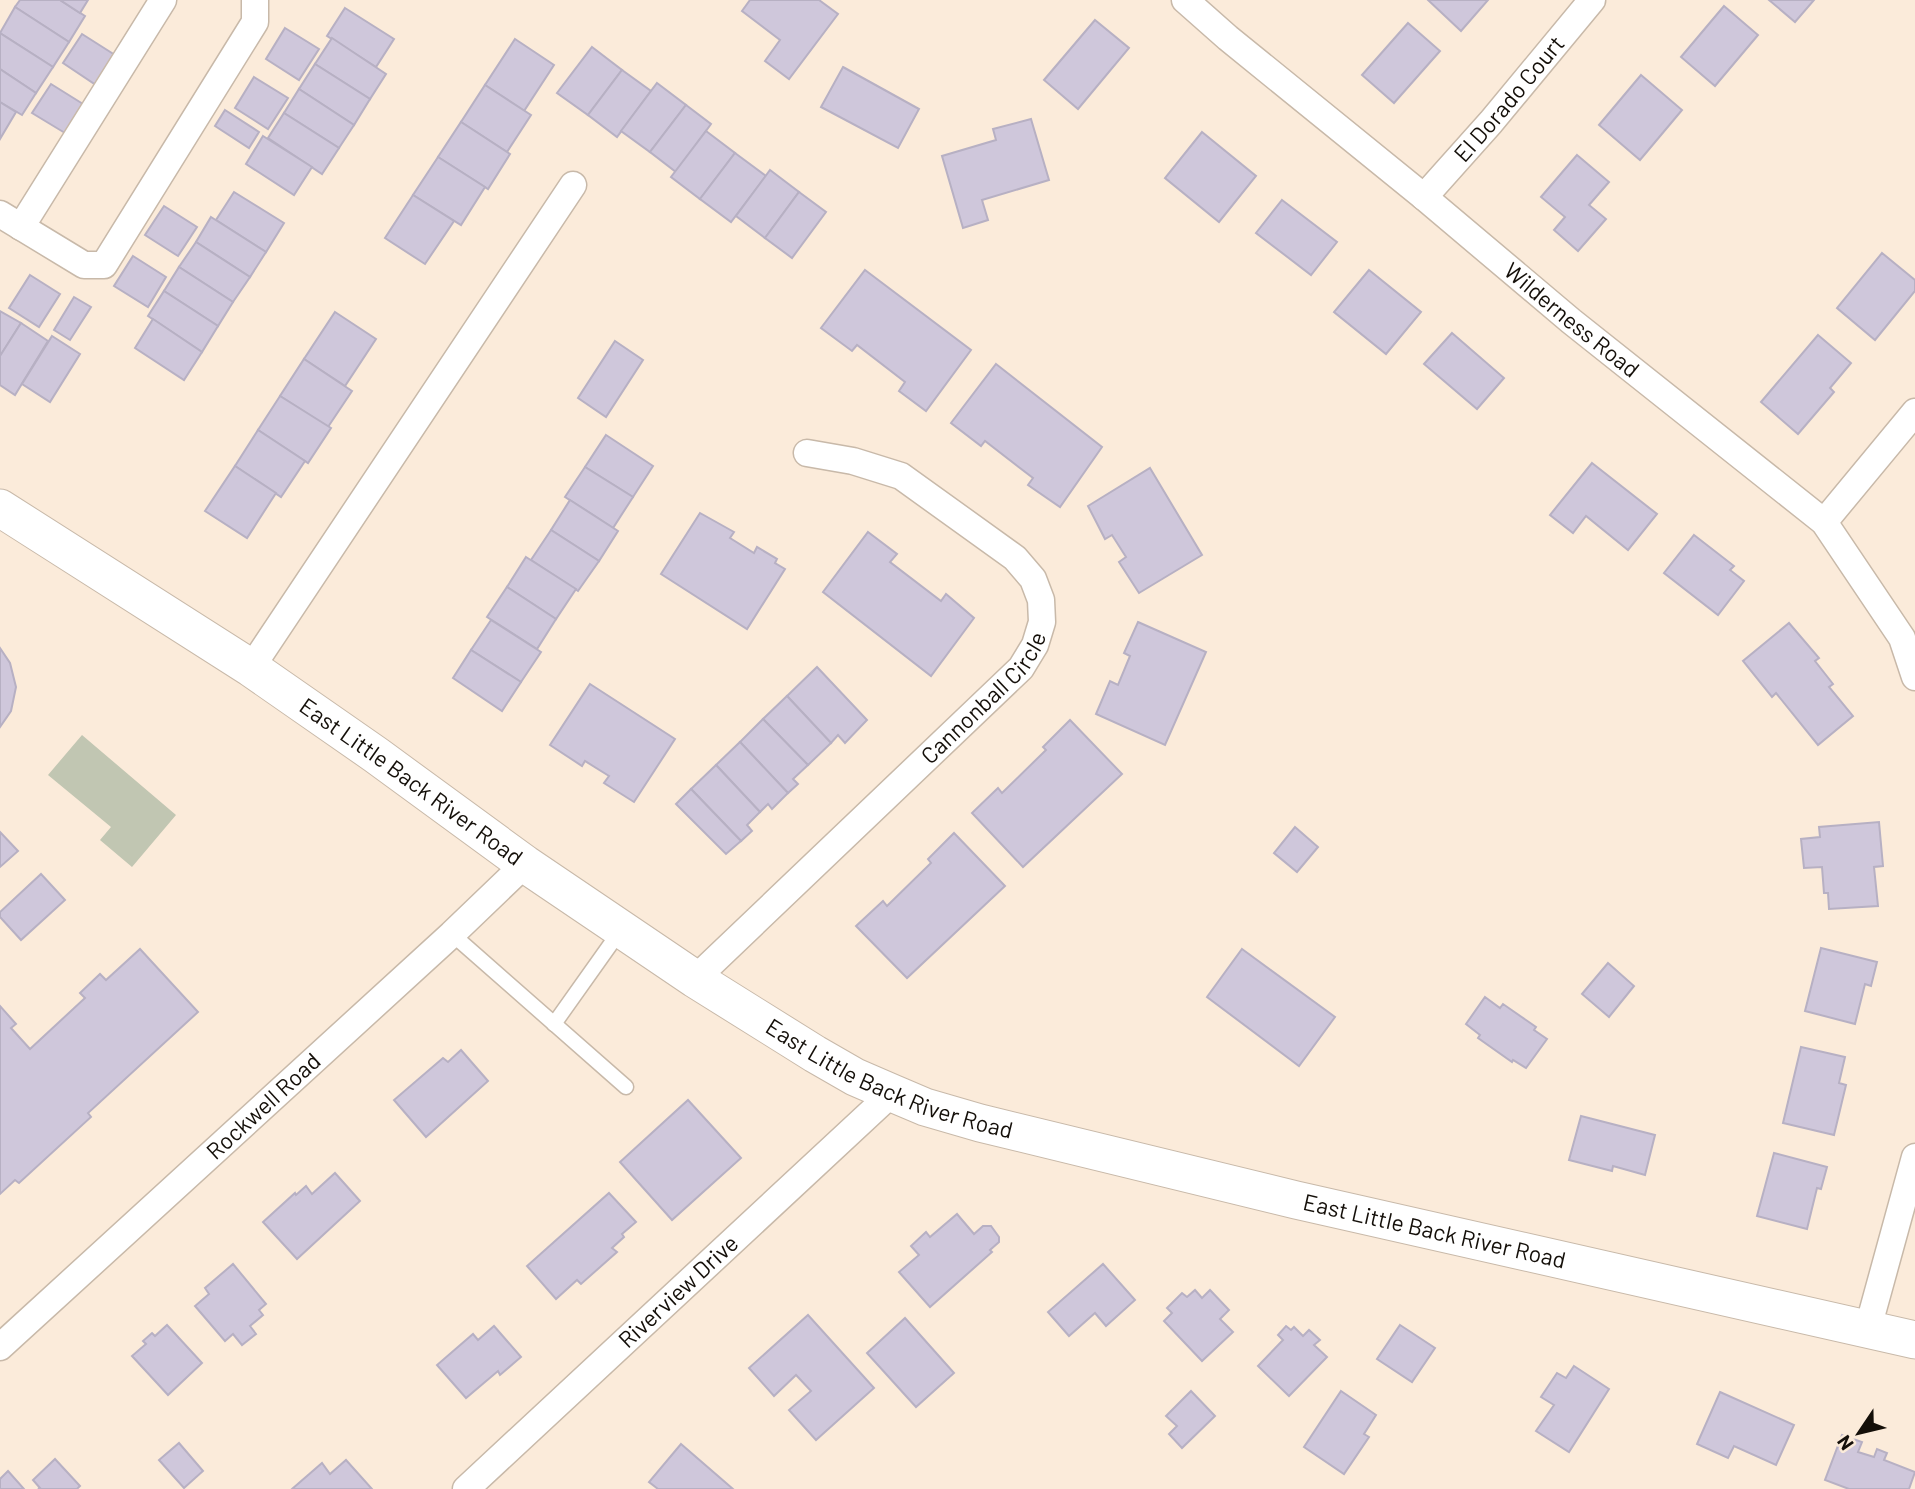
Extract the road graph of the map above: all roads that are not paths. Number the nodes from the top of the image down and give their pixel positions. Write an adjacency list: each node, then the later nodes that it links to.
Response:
1 (163, 0): 7 (street)
2 (254, 0): 7 (street)
3 (1185, 0): 6 (street, Wilderness Road)
4 (1592, 0): 6 (street, El Dorado Court)
5 (573, 185): 12 (street)
6 (1424, 197): 11 (street, Wilderness Road)
7 (11, 220)
8 (1915, 412): 11 (street)
9 (807, 453): 17 (street, Cannonball Circle)
10 (0, 508): 12 (street, East Little Back River Road)
11 (1824, 522): 13 (street, Wilderness Road)
12 (251, 668): 14 (street, East Little Back River Road)
13 (1915, 677)
14 (526, 864): 15 (street, East Little Back River Road); 16 (street, Rockwell Road)
15 (621, 929): 17 (street, East Little Back River Road); 18 (lane)
16 (452, 934): 18 (lane); 24 (street, Rockwell Road)
17 (695, 979): 20 (street, East Little Back River Road)
18 (554, 1024): 19 (lane)
19 (626, 1087)
20 (892, 1093): 22 (street, East Little Back River Road); 25 (street, Riverview Drive)
21 (1915, 1157): 22 (street)
22 (1868, 1328): 23 (street, East Little Back River Road)
23 (1915, 1340)
24 (0, 1348)
25 (466, 1489)

